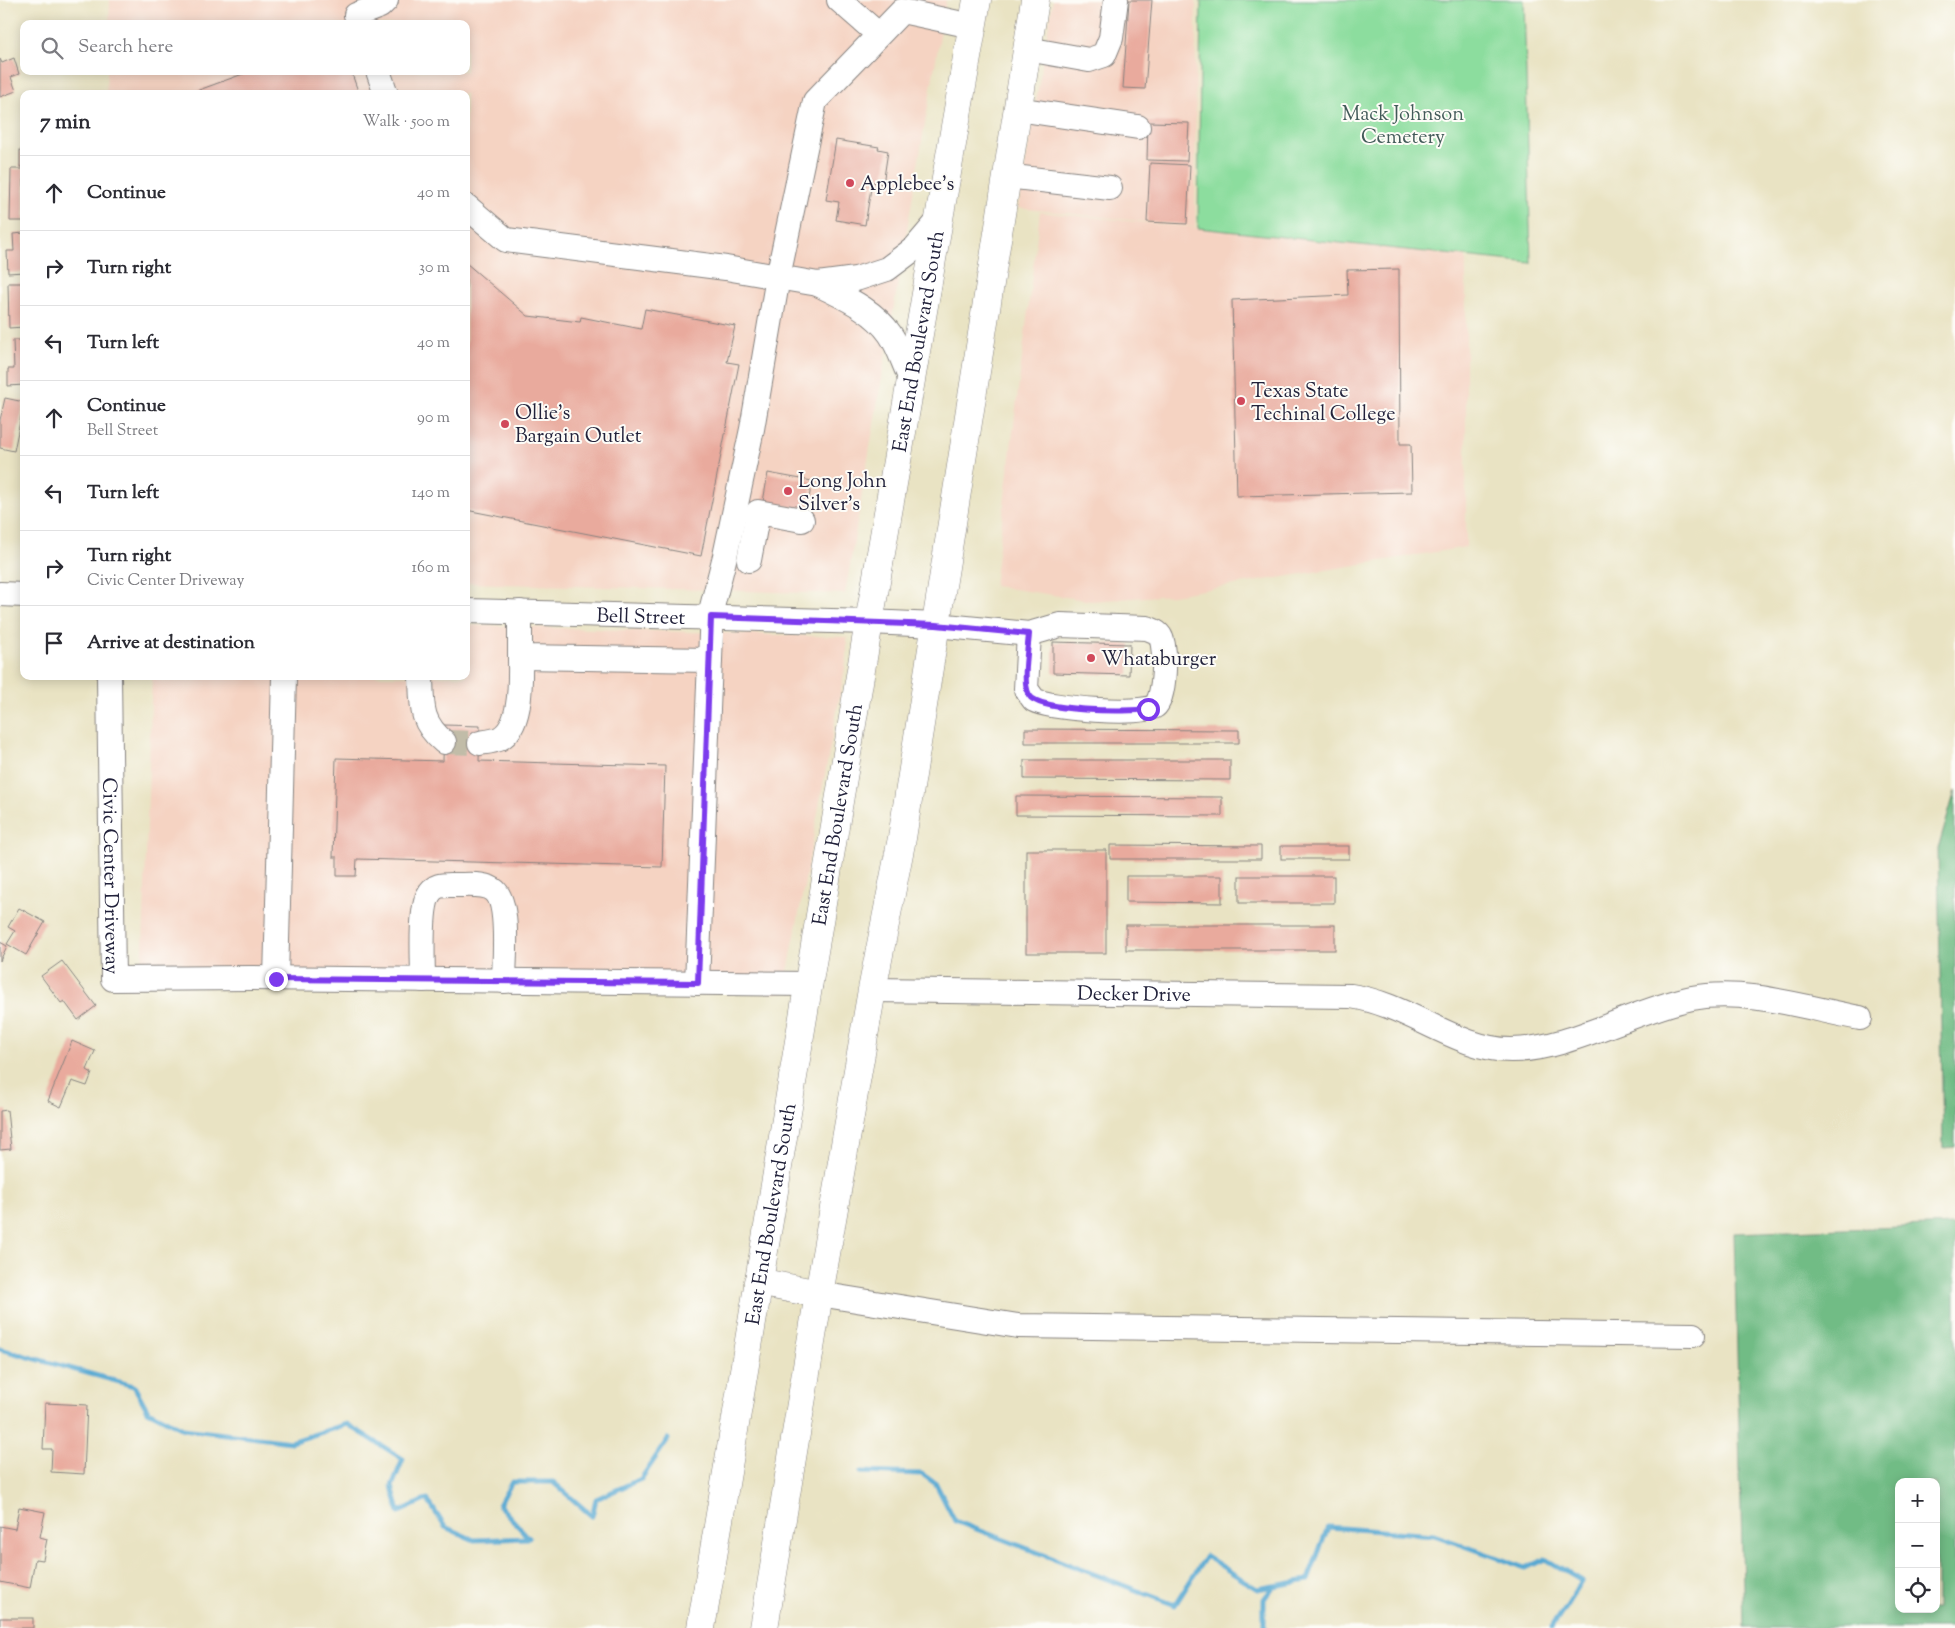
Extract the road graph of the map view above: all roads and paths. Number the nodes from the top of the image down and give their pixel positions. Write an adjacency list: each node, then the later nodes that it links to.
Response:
1 (386, 0): 5 (street)
2 (839, 0): 7 (street)
3 (1035, 0): 8 (highway)
4 (1116, 0): 8 (street)
5 (355, 13)
6 (975, 13): 7 (street); 16 (highway, East End Boulevard South)
7 (878, 34): 17 (street)
8 (1027, 48): 11 (highway)
9 (379, 75): 10 (street)
10 (385, 90)
11 (1017, 109): 12 (street); 13 (highway)
12 (1138, 126)
13 (1006, 176): 14 (street); 28 (highway)
14 (1110, 188)
15 (470, 209): 17 (street)
16 (938, 221): 18 (street); 19 (highway, East End Boulevard South)
17 (778, 277): 18 (street); 26 (street)
18 (818, 284): 19 (street)
19 (911, 379): 27 (highway, East End Boulevard South)
20 (802, 520): 21 (street)
21 (749, 560)
22 (0, 594): 23 (street)
23 (20, 595)
24 (470, 611): 25 (street, Bell Street)
25 (520, 612): 26 (street, Bell Street); 30 (street)
26 (711, 617): 27 (street, Bell Street); 31 (street)
27 (869, 622): 28 (street, Bell Street); 41 (highway, East End Boulevard South)
28 (936, 625): 29 (street, Bell Street); 42 (highway)
29 (1029, 634): 29 (street, Bell Street)
30 (520, 657): 31 (street); 36 (street)
31 (710, 660): 40 (street)
32 (109, 680): 37 (street, Civic Center Driveway)
33 (284, 680): 37 (street)
34 (422, 680): 35 (street)
35 (444, 742)
36 (480, 743)
37 (276, 979): 38 (street, Civic Center Driveway)
38 (423, 980): 39 (street, Civic Center Driveway); 39 (street)
39 (504, 981): 40 (street, Civic Center Driveway)
40 (698, 983): 41 (street, Civic Center Driveway)
41 (810, 984): 44 (highway, East End Boulevard South)
42 (872, 990): 43 (street, Decker Drive); 45 (highway)
43 (1860, 1018)
44 (758, 1282): 45 (highway); 47 (highway, East End Boulevard South)
45 (819, 1294): 46 (street); 48 (highway)
46 (1693, 1335)
47 (701, 1628)
48 (764, 1628)

